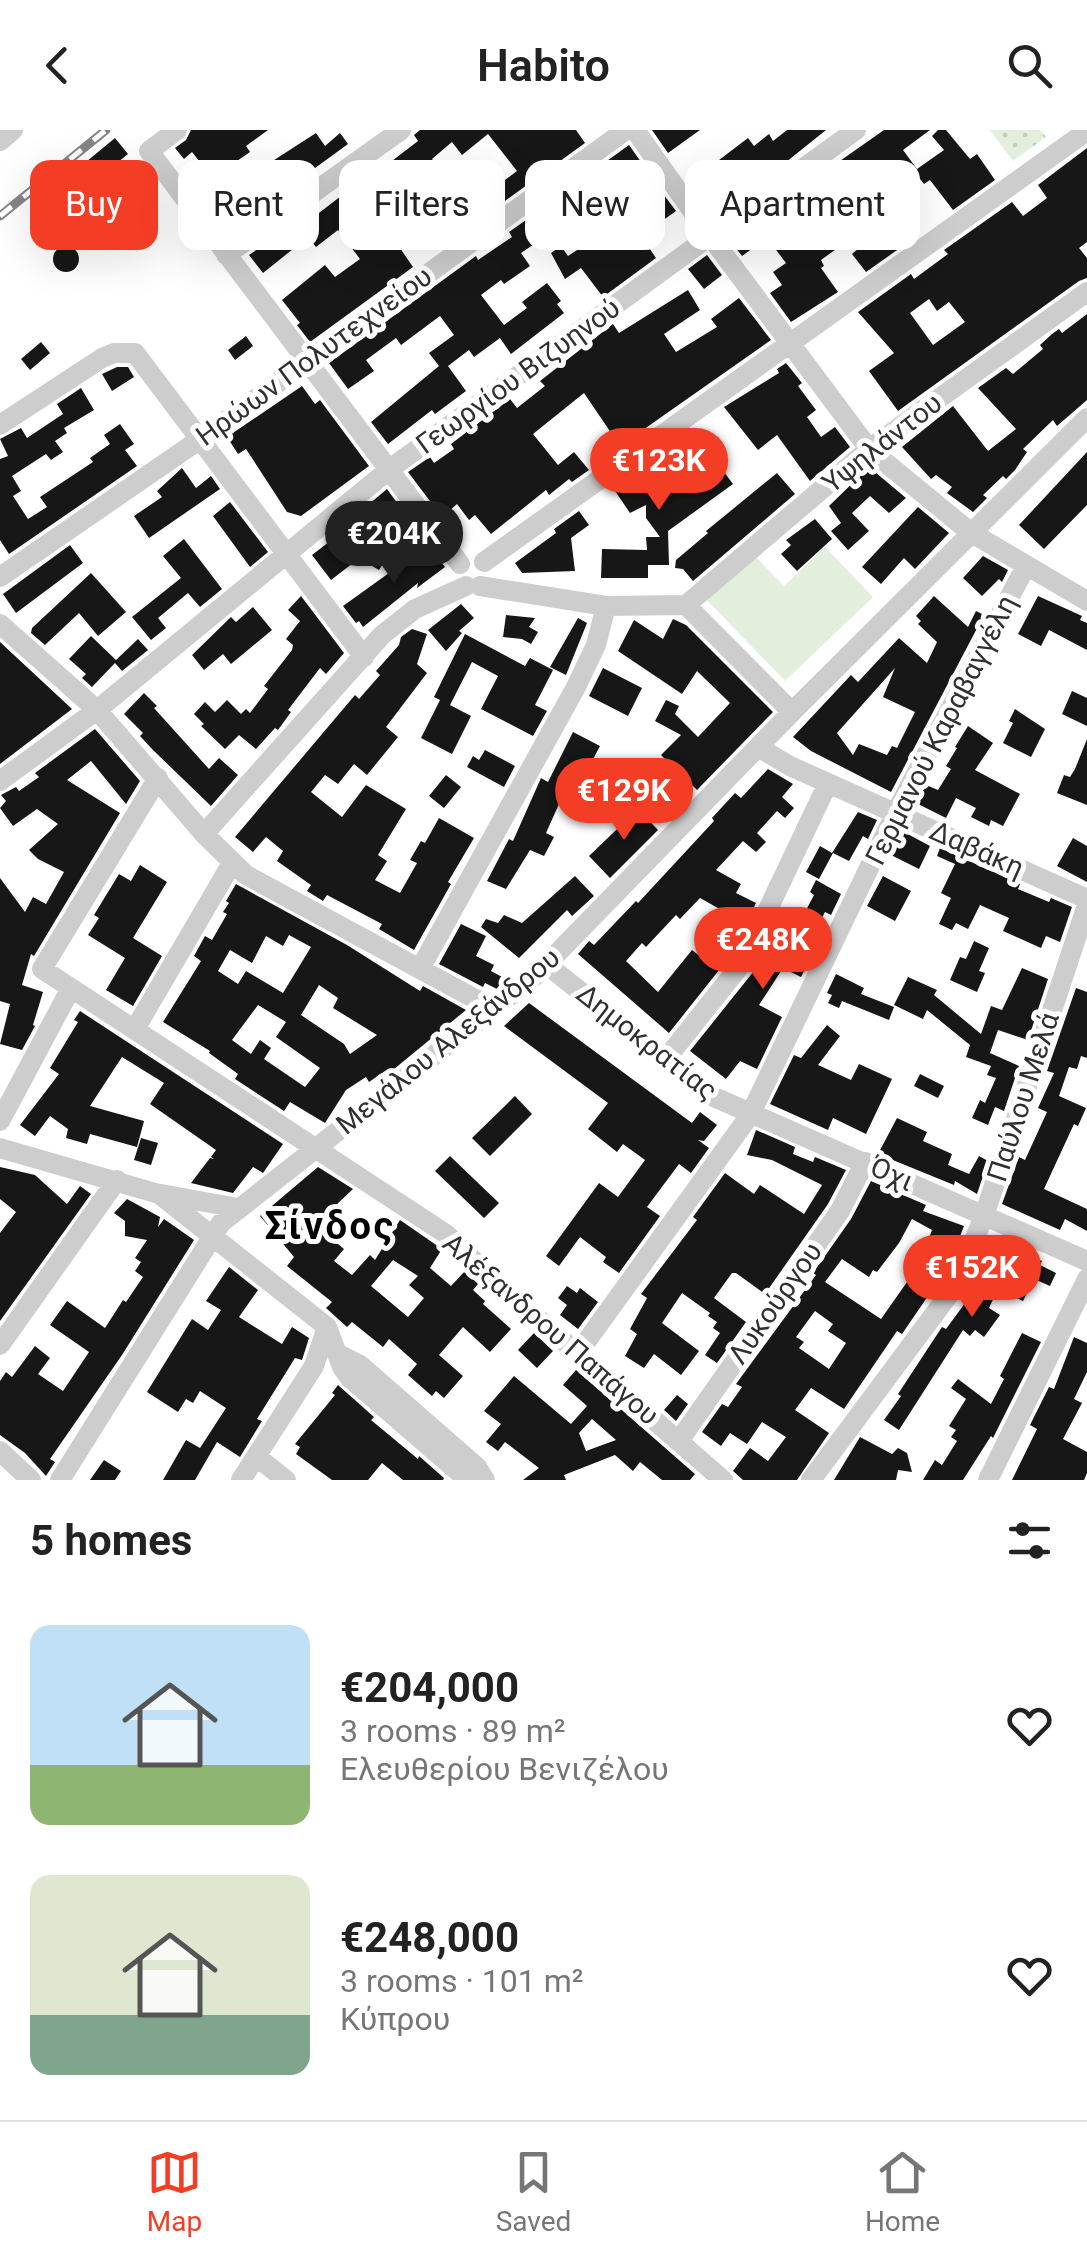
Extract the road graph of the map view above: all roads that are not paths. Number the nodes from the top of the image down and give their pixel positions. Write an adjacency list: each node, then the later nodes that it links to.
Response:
1 (14, 130): 8 (street)
2 (177, 130): 13 (street)
3 (401, 130): 13 (street)
4 (626, 130): 16 (street, Ηρώων Πολυτεχνείου)
5 (636, 130): 10 (street)
6 (856, 130): 9 (street, Γεωργίου Βιζυηνού)
7 (1087, 131): 15 (street)
8 (0, 141)
9 (815, 160)
10 (685, 200)
11 (691, 250): 21 (street, Γεωργίου Βιζυηνού)
12 (720, 250): 15 (street)
13 (226, 255): 16 (street)
14 (1087, 292): 20 (street, Υψηλάντου)
15 (791, 344): 20 (street); 24 (street)
16 (308, 360): 19 (street, Ηρώων Πολυτεχνείου); 21 (street)
17 (1087, 418): 22 (street, Μεγάλου Αλεξάνδρου)
18 (0, 424): 19 (street)
19 (199, 440): 23 (street); 27 (street, Ηρώων Πολυτεχνείου)
20 (869, 449): 22 (street); 30 (street, Υψηλάντου)
21 (391, 468): 23 (street, Γεωργίου Βιζυηνού); 25 (street)
22 (970, 532): 26 (street); 35 (street, Μεγάλου Αλεξάνδρου)
23 (286, 554): 33 (street); 34 (street, Γεωργίου Βιζυηνού)
24 (484, 562): 25 (street); 28 (street)
25 (460, 564): 28 (street)
26 (1026, 566): 29 (street); 40 (street, Γερμανού Καραβαγγέλη)
27 (0, 578)
28 (473, 586): 31 (street); 33 (street)
29 (1087, 601)
30 (686, 604): 31 (street); 35 (street)
31 (606, 606): 45 (street)
32 (0, 624): 34 (street)
33 (364, 657): 41 (street)
34 (97, 710): 37 (street); 38 (street, Γεωργίου Βιζυηνού)
35 (792, 712): 36 (street, Μεγάλου Αλεξάνδρου)
36 (758, 747): 39 (street, Δαβάκη); 44 (street, Μεγάλου Αλεξάνδρου)
37 (158, 778): 41 (street); 46 (street)
38 (0, 781)
39 (828, 783): 40 (street, Δαβάκη); 49 (street)
40 (896, 812): 43 (street, Δαβάκη); 50 (street, Γερμανού Καραβαγγέλη)
41 (204, 834): 42 (street)
42 (232, 863): 45 (street); 48 (street)
43 (1087, 902): 58 (street, Παύλου Μελά)
44 (547, 965): 47 (street, Μεγάλου Αλεξάνδρου); 49 (street, Δημοκρατίας)
45 (421, 967): 47 (street)
46 (71, 988): 48 (street, Αλέξανδρου Παπάγου); 51 (street)
47 (492, 1008): 53 (street, Μεγάλου Αλεξάνδρου)
48 (134, 1029): 53 (street, Αλέξανδρου Παπάγου)
49 (665, 1060): 50 (street, Δημοκρατίας)
50 (750, 1115): 54 (street, Όχι); 64 (street, Γερμανού Καραβαγγέλη)
51 (0, 1121)
52 (0, 1148): 55 (street)
53 (315, 1150): 57 (street, Μεγάλου Αλεξάνδρου); 64 (street, Αλέξανδρου Παπάγου)
54 (865, 1162): 58 (street, Όχι); 66 (street, Λυκούργου)
55 (117, 1180): 56 (street); 63 (street)
56 (158, 1194): 57 (street); 59 (street)
57 (238, 1208): 59 (street, Μεγάλου Αλεξάνδρου)
58 (984, 1216): 60 (street, Όχι); 76 (street, Παύλου Μελά)
59 (211, 1238): 62 (street); 70 (street, Μεγάλου Αλεξάνδρου)
60 (1087, 1261)
61 (1087, 1279): 77 (street)
62 (327, 1327): 65 (street); 68 (street)
63 (0, 1345)
64 (578, 1353): 66 (street, Αλέξανδρου Παπάγου)
65 (338, 1354): 73 (street); 74 (street)
66 (678, 1441): 75 (street, Αλέξανδρου Παπάγου)
67 (0, 1451): 69 (street)
68 (257, 1457): 71 (street); 72 (street)
69 (31, 1480)
70 (60, 1480)
71 (241, 1480)
72 (286, 1480)
73 (468, 1480)
74 (485, 1480)
75 (724, 1480)
76 (811, 1480)
77 (988, 1480)

